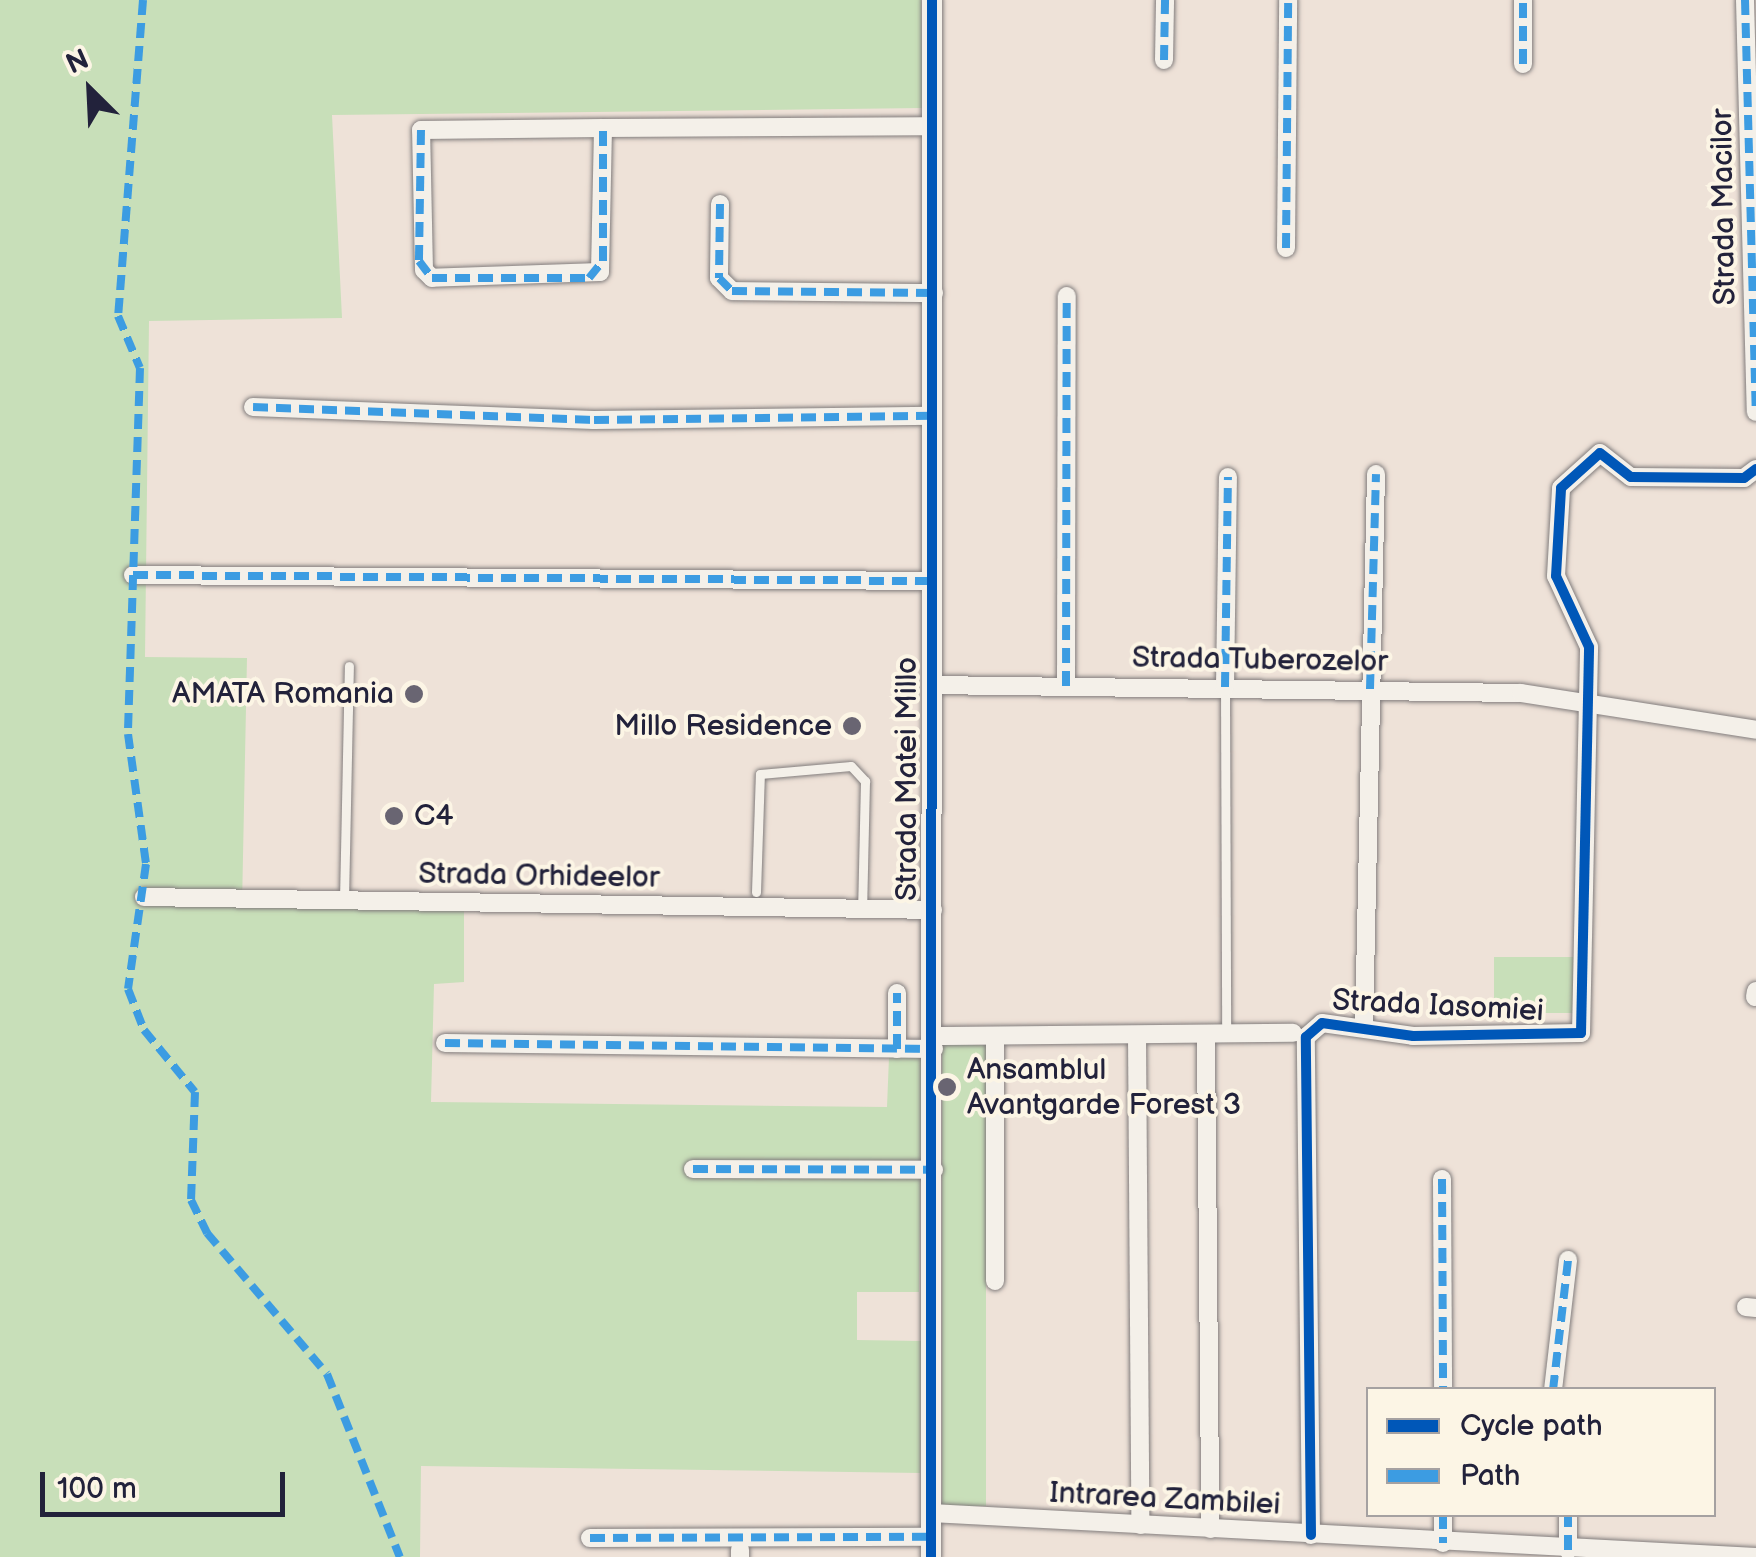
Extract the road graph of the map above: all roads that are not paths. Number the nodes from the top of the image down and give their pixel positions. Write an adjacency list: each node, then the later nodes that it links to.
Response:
1 (932, 0): 8 (street, Strada Matei Millo)
2 (1165, 0): 6 (street)
3 (1288, 0): 11 (street)
4 (1523, 0): 7 (street)
5 (1745, 0): 15 (street, Strada Macilor)
6 (1164, 60)
7 (1523, 64)
8 (933, 126): 9 (street); 12 (street, Strada Matei Millo)
9 (603, 128): 9 (street)
10 (720, 204): 12 (street)
11 (1286, 248)
12 (934, 292): 16 (street, Strada Matei Millo)
13 (1067, 296): 24 (street)
14 (253, 407): 16 (street)
15 (1756, 412)
16 (933, 416): 21 (street, Strada Matei Millo)
17 (1756, 469): 27 (street)
18 (1376, 474): 26 (street)
19 (1228, 477): 25 (street)
20 (133, 575): 21 (street)
21 (932, 580): 23 (street, Strada Matei Millo)
22 (349, 666): 31 (lane)
23 (931, 685): 24 (street, Strada Tuberozelor); 33 (street, Strada Matei Millo)
24 (1066, 686): 25 (street, Strada Tuberozelor)
25 (1225, 687): 26 (street, Strada Tuberozelor); 37 (lane)
26 (1370, 688): 27 (street, Strada Tuberozelor); 35 (street)
27 (1588, 703): 28 (street, Strada Tuberozelor); 35 (street, Strada Iasomiei)
28 (1756, 730)
29 (756, 892): 32 (lane)
30 (144, 897): 31 (street, Strada Orhideelor)
31 (344, 900): 32 (street, Strada Orhideelor)
32 (862, 909): 33 (street, Strada Orhideelor)
33 (933, 910): 41 (street, Strada Matei Millo)
34 (897, 993): 43 (street)
35 (1364, 1024): 39 (street, Strada Iasomiei)
36 (1206, 1034): 37 (street, Strada Iasomiei); 38 (street, Strada Iasomiei); 56 (street)
37 (1226, 1034): 39 (street, Strada Iasomiei)
38 (1137, 1035): 40 (street, Strada Iasomiei); 55 (street)
39 (1299, 1035): 57 (street)
40 (995, 1036): 41 (street, Strada Iasomiei); 48 (street)
41 (934, 1042): 43 (street, Strada Iasomiei); 45 (street, Strada Matei Millo)
42 (446, 1043): 43 (street, Strada Iasomiei)
43 (897, 1049)
44 (693, 1169): 45 (street)
45 (934, 1170): 51 (street, Strada Matei Millo)
46 (1442, 1180): 49 (street)
47 (1568, 1260): 50 (street)
48 (995, 1281)
49 (1443, 1387)
50 (1553, 1387)
51 (931, 1513): 55 (street, Intrarea Zambilei); 60 (street, Strada Matei Millo)
52 (1443, 1517): 59 (street)
53 (1557, 1517): 61 (street)
54 (1567, 1517): 61 (street)
55 (1140, 1525): 56 (street, Intrarea Zambilei)
56 (1210, 1529): 57 (street, Intrarea Zambilei)
57 (1311, 1535): 59 (street, Intrarea Zambilei)
58 (590, 1538): 60 (street)
59 (1443, 1543): 61 (street, Intrarea Zambilei)
60 (931, 1547)
61 (1562, 1549): 62 (street, Intrarea Zambilei)
62 (1756, 1557)

